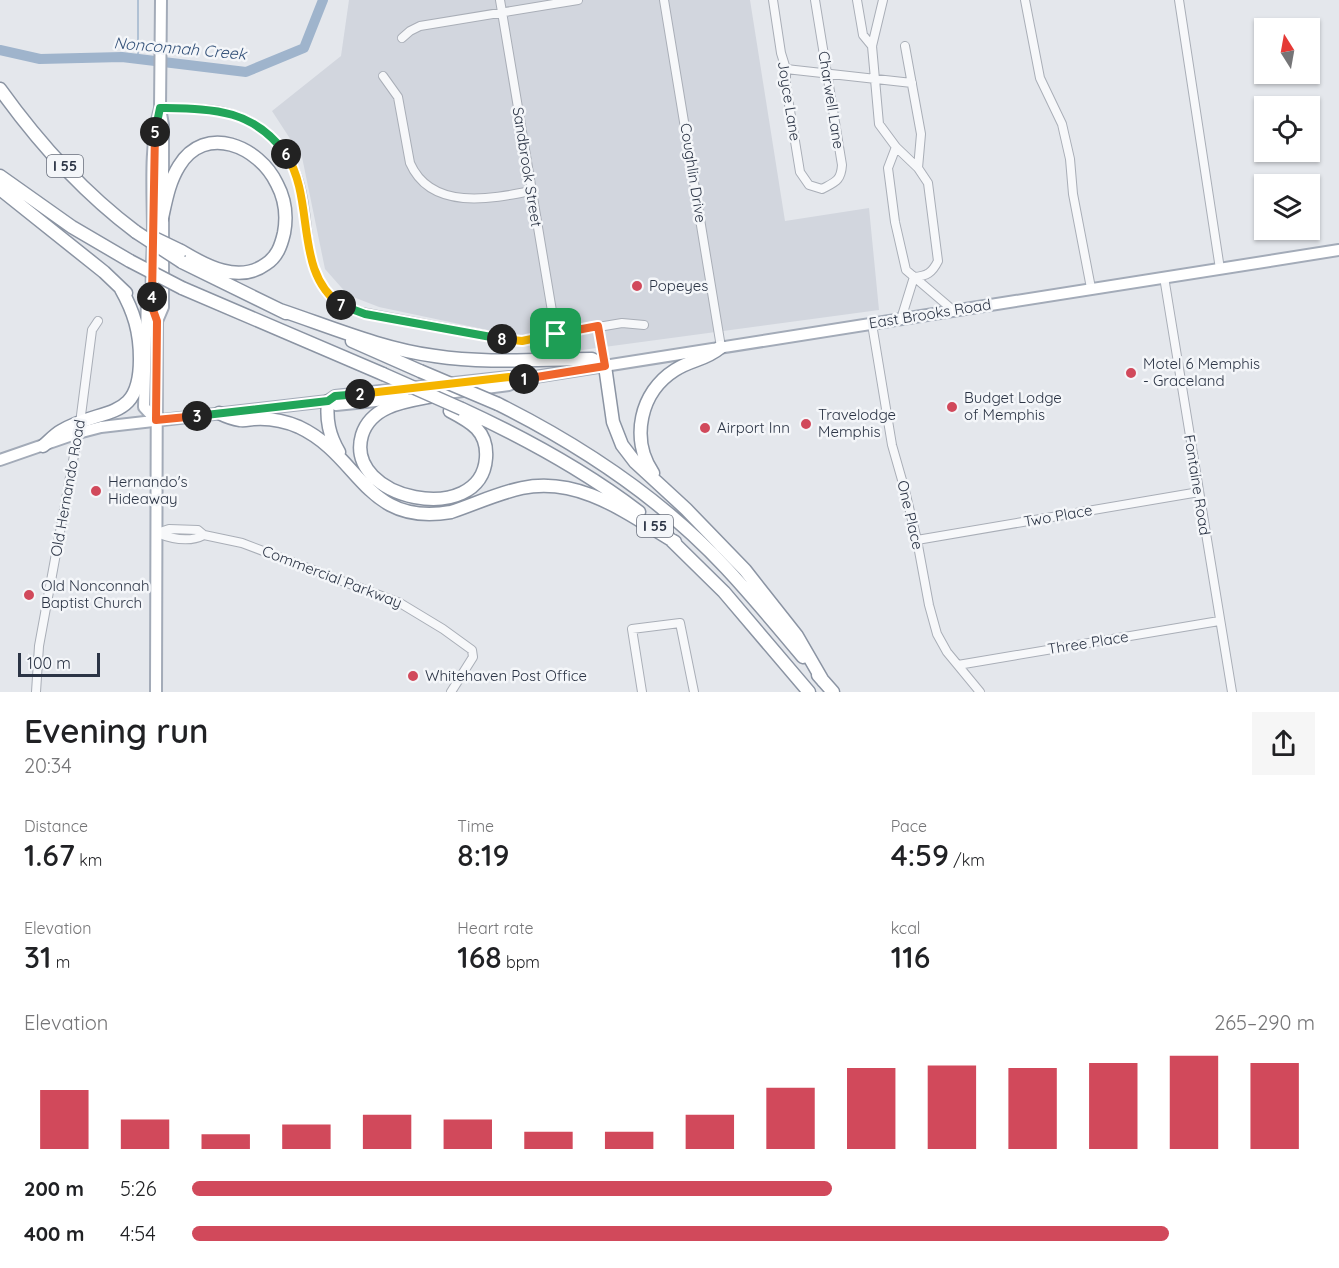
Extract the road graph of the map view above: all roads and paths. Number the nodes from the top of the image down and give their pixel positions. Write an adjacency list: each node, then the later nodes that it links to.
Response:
1 (161, 0): 21 (main road)
2 (500, 0): 11 (street, Sandbrook Street)
3 (578, 0): 11 (street)
4 (664, 0): 47 (street, Coughlin Drive)
5 (773, 0): 15 (street, Joyce Lane)
6 (815, 0): 16 (street, Charwell Lane)
7 (858, 0): 13 (street)
8 (883, 0): 13 (street)
9 (1025, 0): 36 (street)
10 (1179, 0): 32 (street)
11 (502, 12): 12 (street); 27 (street, Sandbrook Street)
12 (402, 38)
13 (872, 46): 18 (street)
14 (905, 46): 19 (street)
15 (786, 69): 16 (street); 26 (street, Joyce Lane)
16 (827, 75): 18 (street); 26 (street, Charwell Lane)
17 (383, 76): 27 (street)
18 (875, 81): 19 (street); 22 (street)
19 (912, 84): 23 (street)
20 (3, 94): 30 (highway, I 55, bridge)
21 (160, 103): 28 (main road); 31 (main road); 45 (street)
22 (896, 147): 23 (street); 33 (street)
23 (918, 168): 33 (street)
24 (0, 176): 52 (highway, bridge)
25 (0, 189): 35 (highway)
26 (822, 189)
27 (531, 192): 45 (street, Sandbrook Street)
28 (162, 218): 30 (highway); 41 (main road)
29 (1339, 250): 32 (main road, East Brooks Road)
30 (182, 257): 37 (highway, I 55)
31 (153, 258): 41 (main road); 46 (main road)
32 (1220, 268): 34 (main road, East Brooks Road)
33 (914, 277): 38 (street); 39 (street)
34 (1164, 277): 36 (main road, East Brooks Road); 60 (street, Fontaine Road)
35 (121, 288): 46 (highway); 55 (highway)
36 (1090, 288): 38 (main road, East Brooks Road)
37 (280, 310): 48 (highway); 66 (highway, I 55, bridge)
38 (954, 310): 39 (main road, East Brooks Road)
39 (901, 319): 42 (main road, East Brooks Road)
40 (98, 321): 55 (street, Old Hernando Road)
41 (157, 321): 54 (main road)
42 (872, 324): 47 (main road, East Brooks Road); 62 (street, One Place)
43 (644, 325): 44 (street)
44 (598, 326): 45 (street); 48 (street)
45 (556, 334)
46 (146, 338): 54 (main road)
47 (721, 347): 48 (main road, East Brooks Road); 59 (highway)
48 (605, 366): 49 (main road, East Brooks Road); 59 (highway)
49 (522, 379): 50 (main road, East Brooks Road); 51 (main road, East Brooks Road)
50 (443, 394): 51 (main road, East Brooks Road); 52 (highway)
51 (328, 401): 53 (main road, East Brooks Road); 58 (highway)
52 (456, 410): 63 (highway, I 55)
53 (219, 413): 54 (main road, East Brooks Road); 58 (highway)
54 (156, 420): 55 (main road, East Brooks Road); 61 (main road)
55 (79, 428): 56 (highway); 67 (street, Old Hernando Road)
56 (43, 446): 57 (main road)
57 (0, 460)
58 (354, 473): 63 (highway)
59 (667, 490): 66 (highway)
60 (1198, 492): 62 (street, Two Place); 64 (street, Fontaine Road)
61 (157, 533): 68 (main road); 69 (street, Commercial Parkway)
62 (917, 540): 65 (street, One Place)
63 (675, 542): 72 (highway, I 55)
64 (1219, 621): 65 (street, Three Place); 75 (street, Fontaine Road)
65 (958, 665): 74 (street, One Place)
66 (823, 681): 73 (highway, I 55)
67 (36, 692)
68 (156, 692)
69 (452, 692)
70 (642, 692): 71 (street)
71 (694, 692)
72 (809, 692)
73 (833, 692)
74 (980, 692)
75 (1232, 692)

